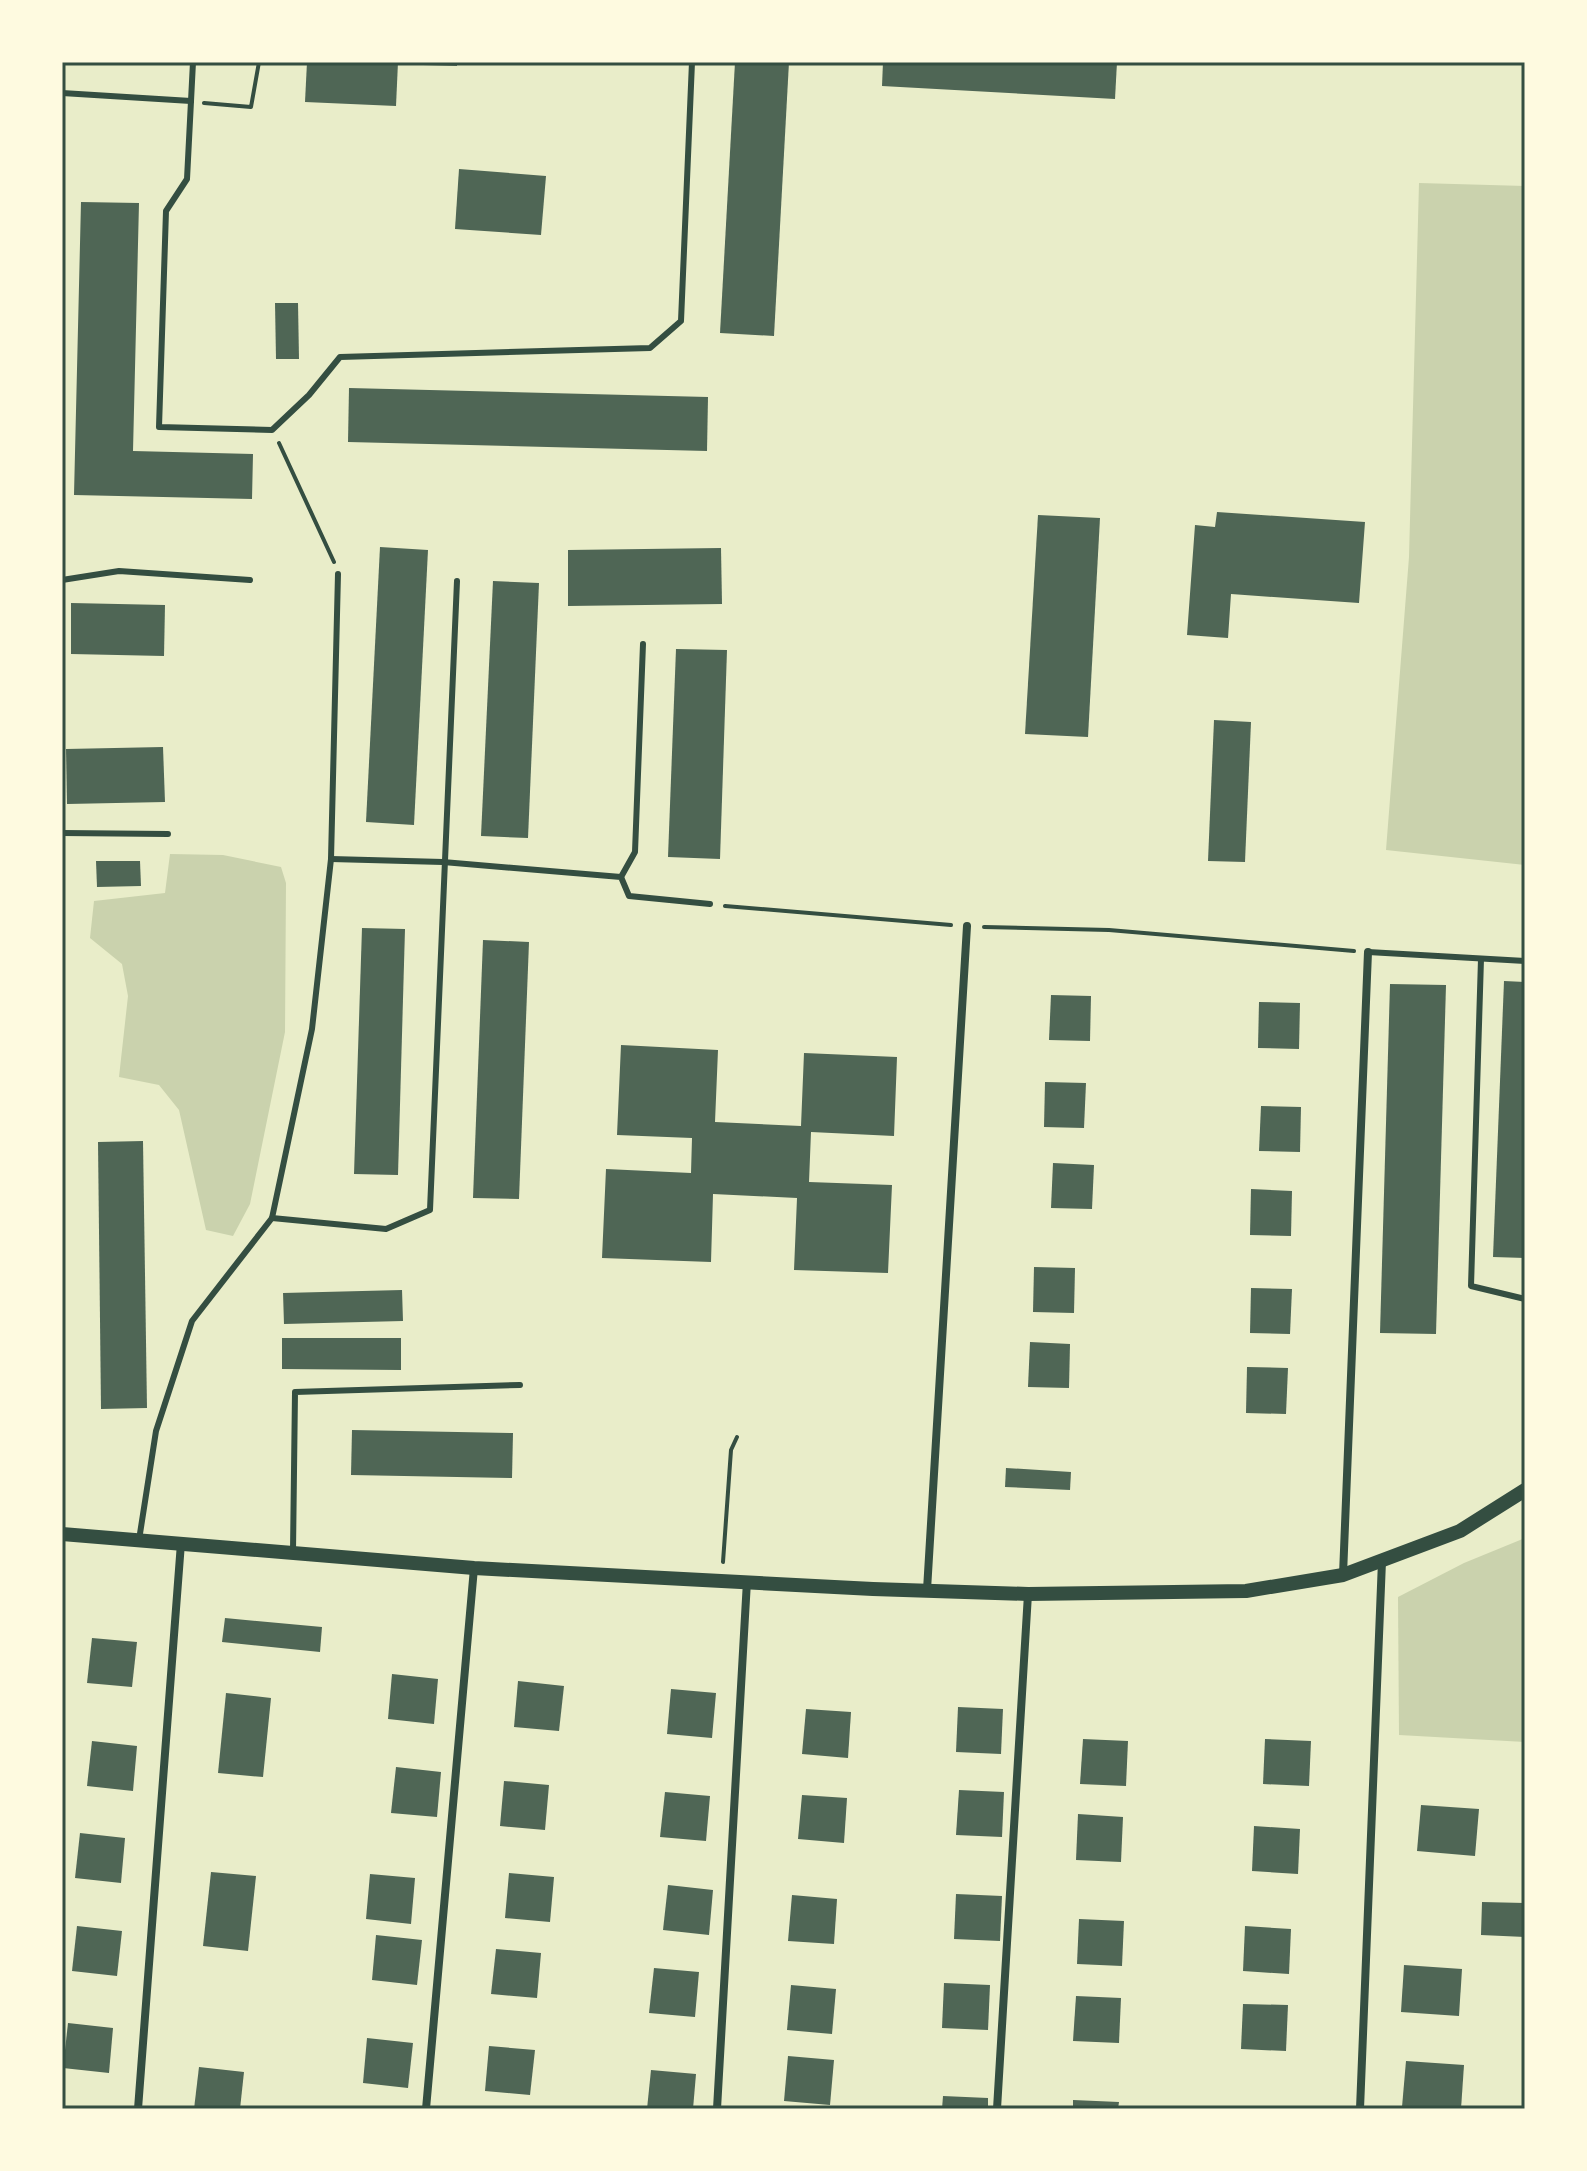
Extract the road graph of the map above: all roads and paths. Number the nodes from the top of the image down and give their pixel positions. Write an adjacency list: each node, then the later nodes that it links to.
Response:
1 (193, 62): 5 (lane)
2 (259, 62): 5 (path)
3 (692, 62): 6 (lane)
4 (62, 93): 5 (lane)
5 (191, 101): 6 (lane)
6 (272, 430): 7 (path)
7 (338, 574): 14 (lane)
8 (62, 580): 9 (lane)
9 (250, 580)
10 (457, 581): 15 (lane)
11 (643, 644): 16 (lane)
12 (62, 833): 13 (lane)
13 (168, 834)
14 (331, 859): 15 (lane); 22 (lane)
15 (443, 862): 16 (lane); 22 (lane)
16 (621, 877): 17 (lane)
17 (710, 904): 18 (path)
18 (967, 926): 19 (path); 36 (street)
19 (1368, 952): 20 (lane); 34 (street)
20 (1481, 959): 21 (lane); 23 (lane)
21 (1525, 961)
22 (272, 1218): 28 (lane)
23 (1525, 1299)
24 (520, 1385): 30 (lane)
25 (737, 1437): 32 (path)
26 (1525, 1490): 31 (street)
27 (62, 1534): 28 (street)
28 (139, 1540): 29 (street)
29 (181, 1543): 30 (street); 38 (street)
30 (293, 1551): 33 (street)
31 (1382, 1561): 34 (street); 42 (street)
32 (723, 1562)
33 (474, 1568): 35 (street); 39 (street)
34 (1343, 1575): 37 (street)
35 (747, 1580): 36 (street); 40 (street)
36 (927, 1590): 37 (street)
37 (1028, 1594): 41 (street)
38 (138, 2109)
39 (426, 2109)
40 (717, 2109)
41 (997, 2109)
42 (1360, 2109)

